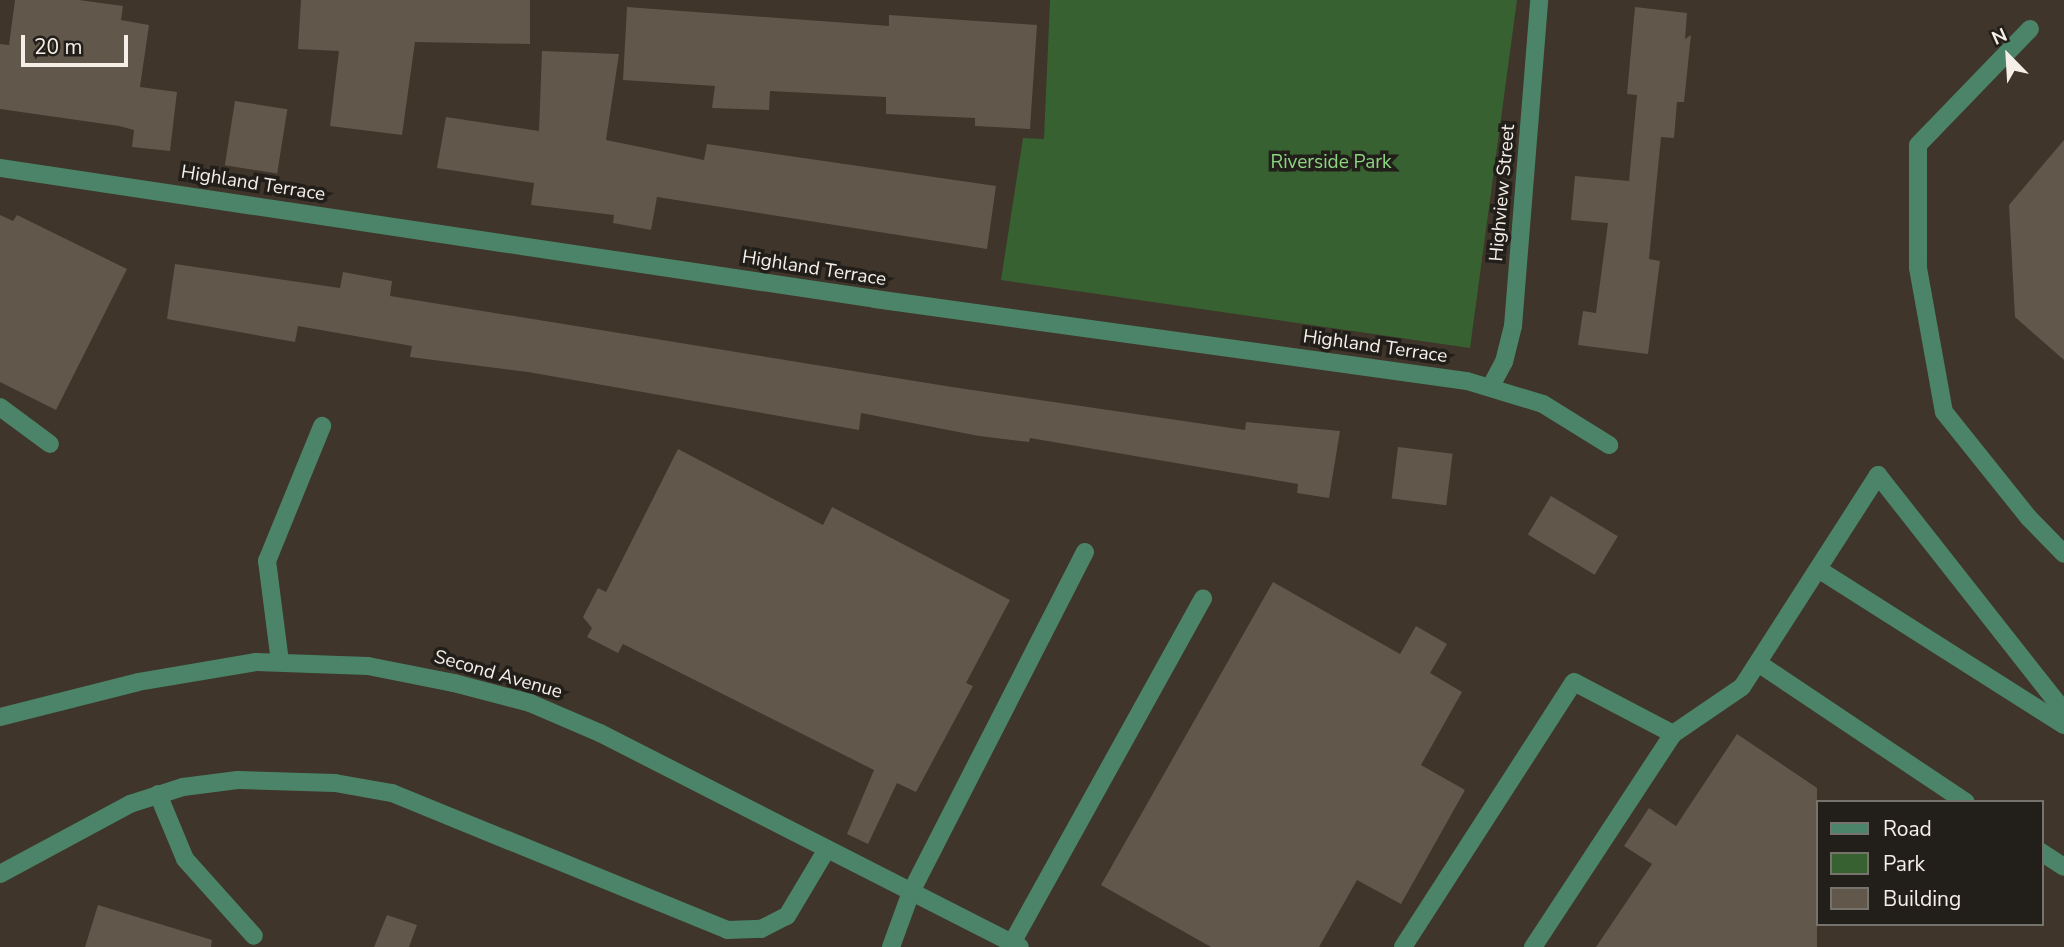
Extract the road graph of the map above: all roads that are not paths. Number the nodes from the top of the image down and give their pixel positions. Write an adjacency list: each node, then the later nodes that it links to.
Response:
1 (1539, 0): 4 (street, Highview Street)
2 (2030, 29): 10 (street)
3 (0, 167): 4 (street, Highland Terrace)
4 (1491, 386): 8 (street, Highland Terrace)
5 (0, 407): 7 (street)
6 (322, 425): 13 (street)
7 (50, 444)
8 (1609, 445)
9 (1085, 552): 25 (street)
10 (2064, 554)
11 (1818, 569): 14 (street); 15 (street); 17 (street)
12 (1203, 598): 27 (street)
13 (280, 662): 16 (street, Second Avenue); 21 (street, Second Avenue)
14 (1758, 663): 18 (street); 20 (street)
15 (2064, 711)
16 (0, 717)
17 (2064, 725)
18 (1673, 734): 29 (street); 30 (street)
19 (158, 794): 21 (street); 24 (street); 26 (street)
20 (1963, 800)
21 (827, 849): 25 (street, Second Avenue)
22 (2043, 853): 23 (street)
23 (2064, 867)
24 (0, 874)
25 (911, 892): 27 (street, Second Avenue); 28 (street)
26 (254, 936)
27 (1016, 945)
28 (891, 947)
29 (1404, 947)
30 (1533, 947)

